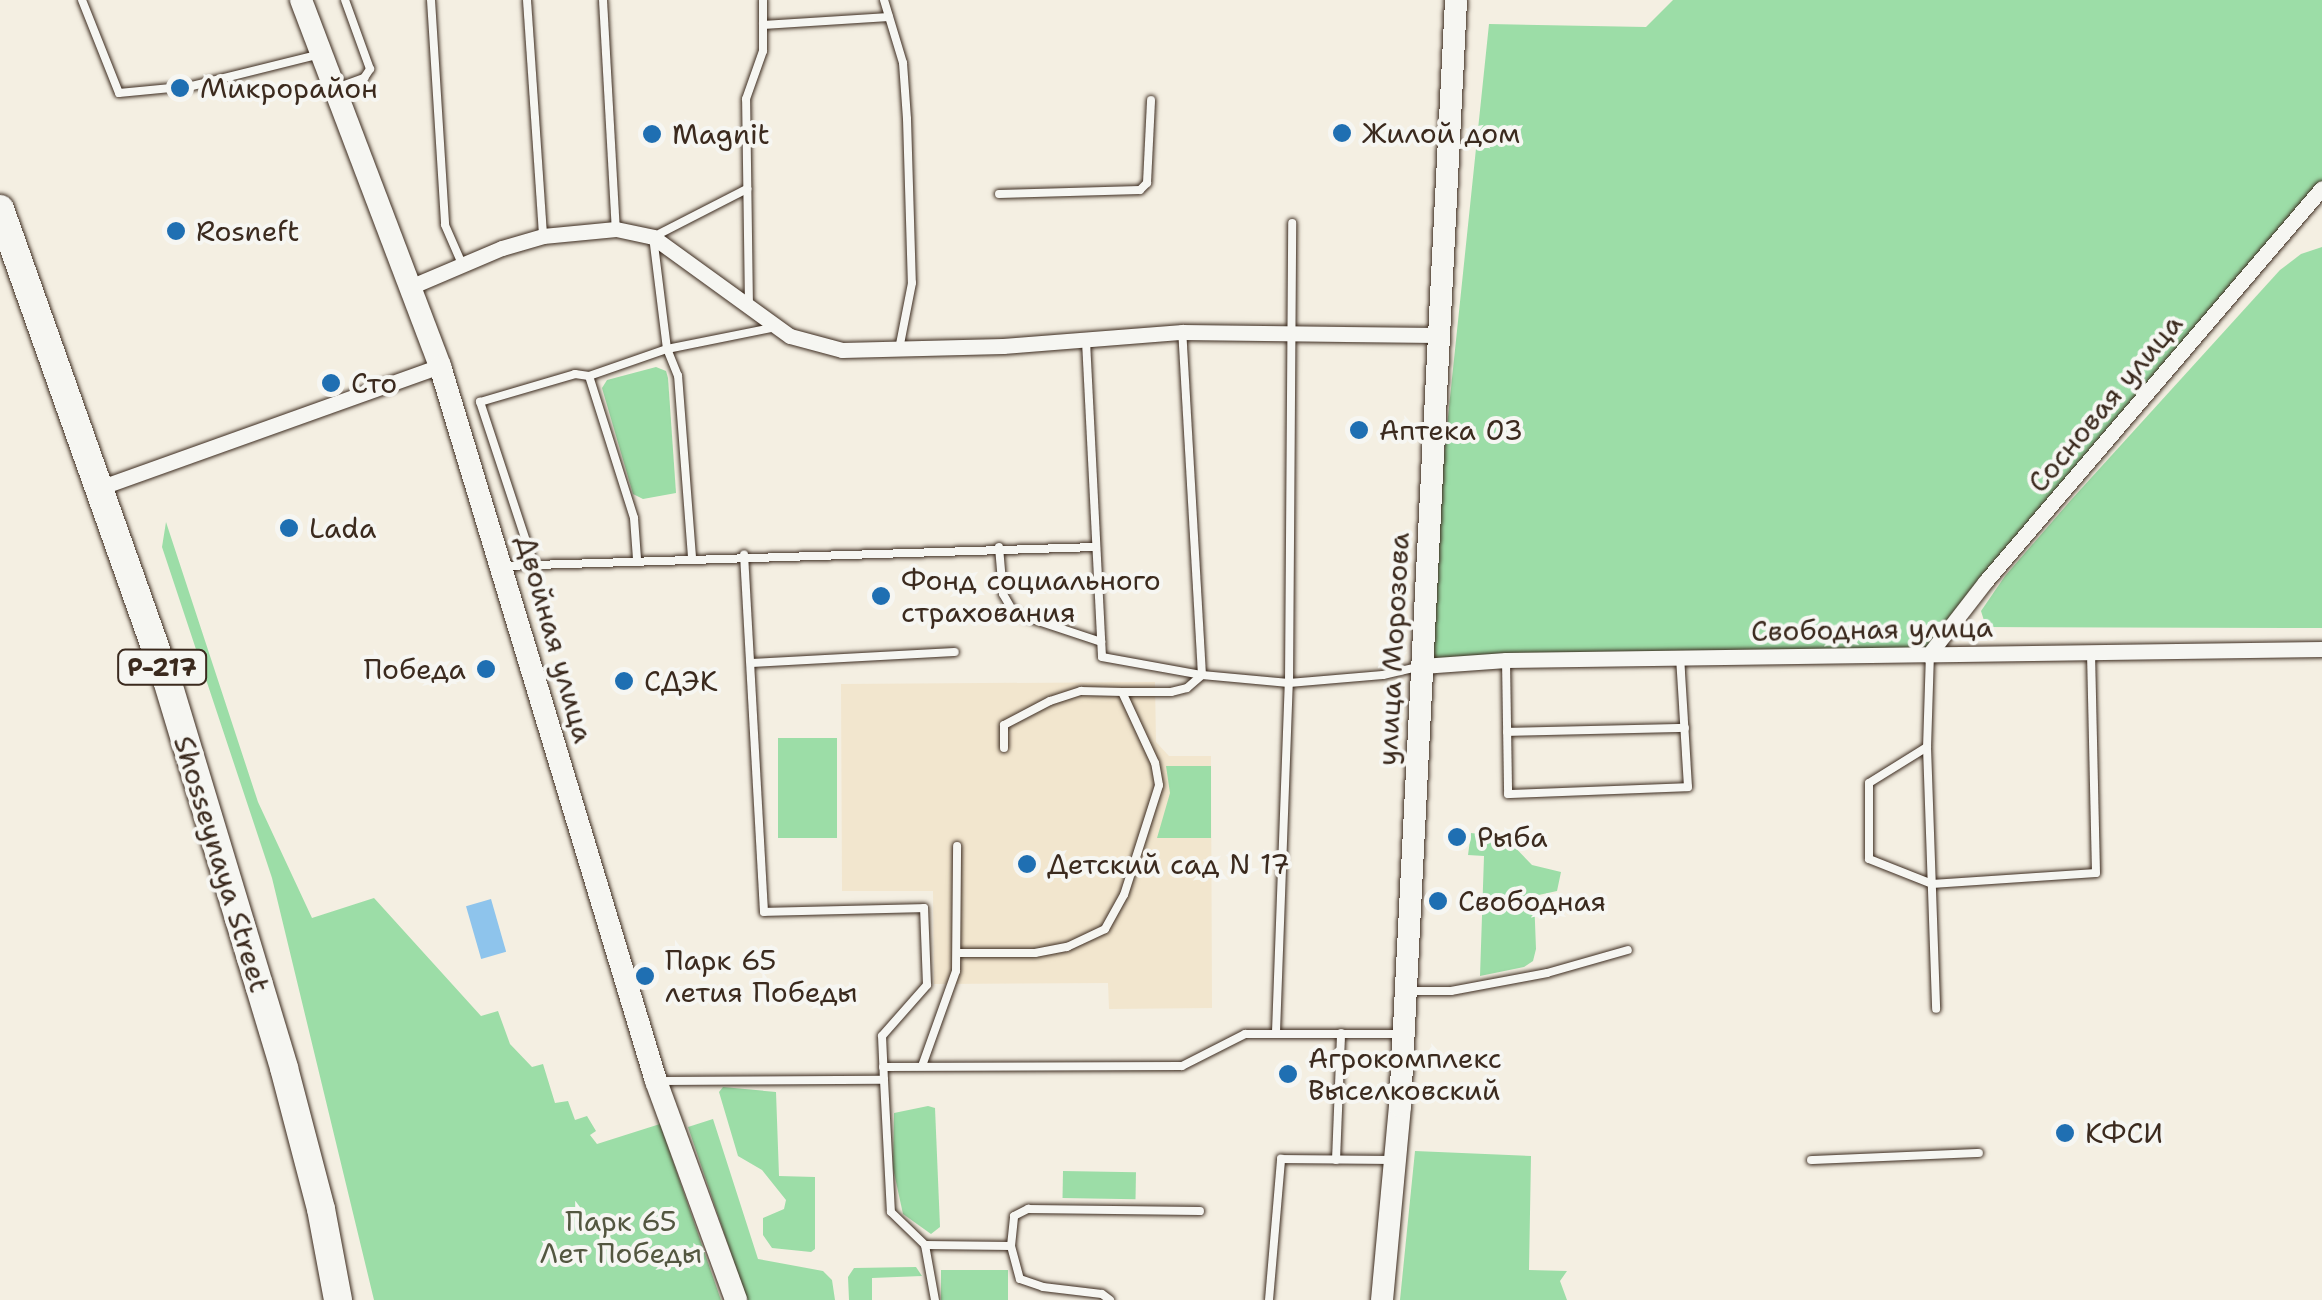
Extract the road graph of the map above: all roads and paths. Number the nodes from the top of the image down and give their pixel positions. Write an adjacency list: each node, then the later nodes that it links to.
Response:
1 (82, 0): 12 (lane)
2 (301, 0): 12 (street, Двойная улица)
3 (346, 0): 13 (lane)
4 (431, 0): 23 (lane)
5 (526, 0): 21 (lane)
6 (603, 0): 20 (lane)
7 (763, 0): 11 (lane)
8 (884, 0): 10 (lane)
9 (1456, 0): 29 (street, улица Морозова)
10 (889, 17): 11 (lane); 31 (lane)
11 (763, 25): 16 (lane)
12 (321, 54): 13 (street, Двойная улица)
13 (334, 89): 24 (street, Двойная улица)
14 (1151, 100): 17 (lane)
15 (2322, 188): 47 (street, Сосновая улица)
16 (747, 189): 22 (lane); 25 (lane)
17 (1000, 194)
18 (0, 210): 35 (highway, Shosseynaya Street / Р-217)
19 (1292, 222): 28 (lane)
20 (616, 229): 21 (street); 22 (street)
21 (543, 236): 23 (street)
22 (654, 238): 25 (street); 32 (lane)
23 (462, 264): 24 (street)
24 (410, 287): 33 (street, Двойная улица)
25 (749, 307): 26 (street)
26 (776, 327): 31 (street); 32 (lane)
27 (1182, 332): 28 (street); 30 (street); 52 (lane)
28 (1292, 333): 29 (street); 53 (lane)
29 (1437, 334): 51 (street, улица Морозова)
30 (1086, 336): 31 (street); 37 (lane)
31 (899, 348)
32 (667, 349): 34 (lane); 39 (lane)
33 (440, 366): 35 (street); 42 (street, Двойная улица)
34 (589, 376): 40 (lane); 41 (lane)
35 (99, 488): 79 (highway, Shosseynaya Street / Р-217)
36 (1000, 547): 37 (lane); 38 (lane); 43 (lane)
37 (1094, 547): 43 (lane)
38 (744, 555): 39 (lane); 50 (lane)
39 (692, 557): 40 (lane)
40 (637, 559): 41 (lane)
41 (533, 562): 42 (lane)
42 (504, 566): 71 (street, Двойная улица)
43 (1101, 642): 52 (lane)
44 (2322, 649): 45 (street, Свободная улица)
45 (2091, 650): 47 (street, Свободная улица); 60 (lane)
46 (955, 652): 50 (lane)
47 (1930, 654): 48 (street, Свободная улица); 57 (lane)
48 (1680, 657): 49 (street, Свободная улица); 55 (lane)
49 (1506, 660): 51 (street, Свободная улица); 56 (lane)
50 (750, 663): 69 (lane)
51 (1422, 666): 53 (lane); 63 (street, улица Морозова)
52 (1202, 675): 53 (lane); 54 (lane)
53 (1289, 683): 65 (lane)
54 (1122, 692): 58 (lane); 62 (lane)
55 (1685, 728): 56 (lane); 56 (lane)
56 (1507, 732)
57 (1928, 747): 60 (lane); 60 (lane)
58 (1004, 748)
59 (957, 846): 62 (lane)
60 (1932, 884): 64 (lane)
61 (1628, 950): 63 (lane)
62 (958, 954): 68 (lane)
63 (1405, 991): 67 (street, улица Морозова)
64 (1936, 1009)
65 (1276, 1032): 66 (lane); 68 (lane)
66 (1341, 1033): 67 (lane); 73 (lane)
67 (1403, 1034): 74 (street, улица Морозова)
68 (922, 1066): 69 (lane)
69 (883, 1067): 70 (lane)
70 (884, 1080): 71 (lane); 77 (lane)
71 (656, 1081): 80 (street, Двойная улица)
72 (1979, 1153): 75 (lane)
73 (1336, 1160): 74 (lane); 83 (lane)
74 (1395, 1160): 84 (street, улица Морозова)
75 (1811, 1160)
76 (1200, 1211): 78 (lane)
77 (926, 1245): 78 (lane); 81 (lane)
78 (1011, 1246): 82 (lane)
79 (338, 1300)
80 (736, 1300)
81 (935, 1300)
82 (1110, 1300)
83 (1269, 1300)
84 (1382, 1300)

